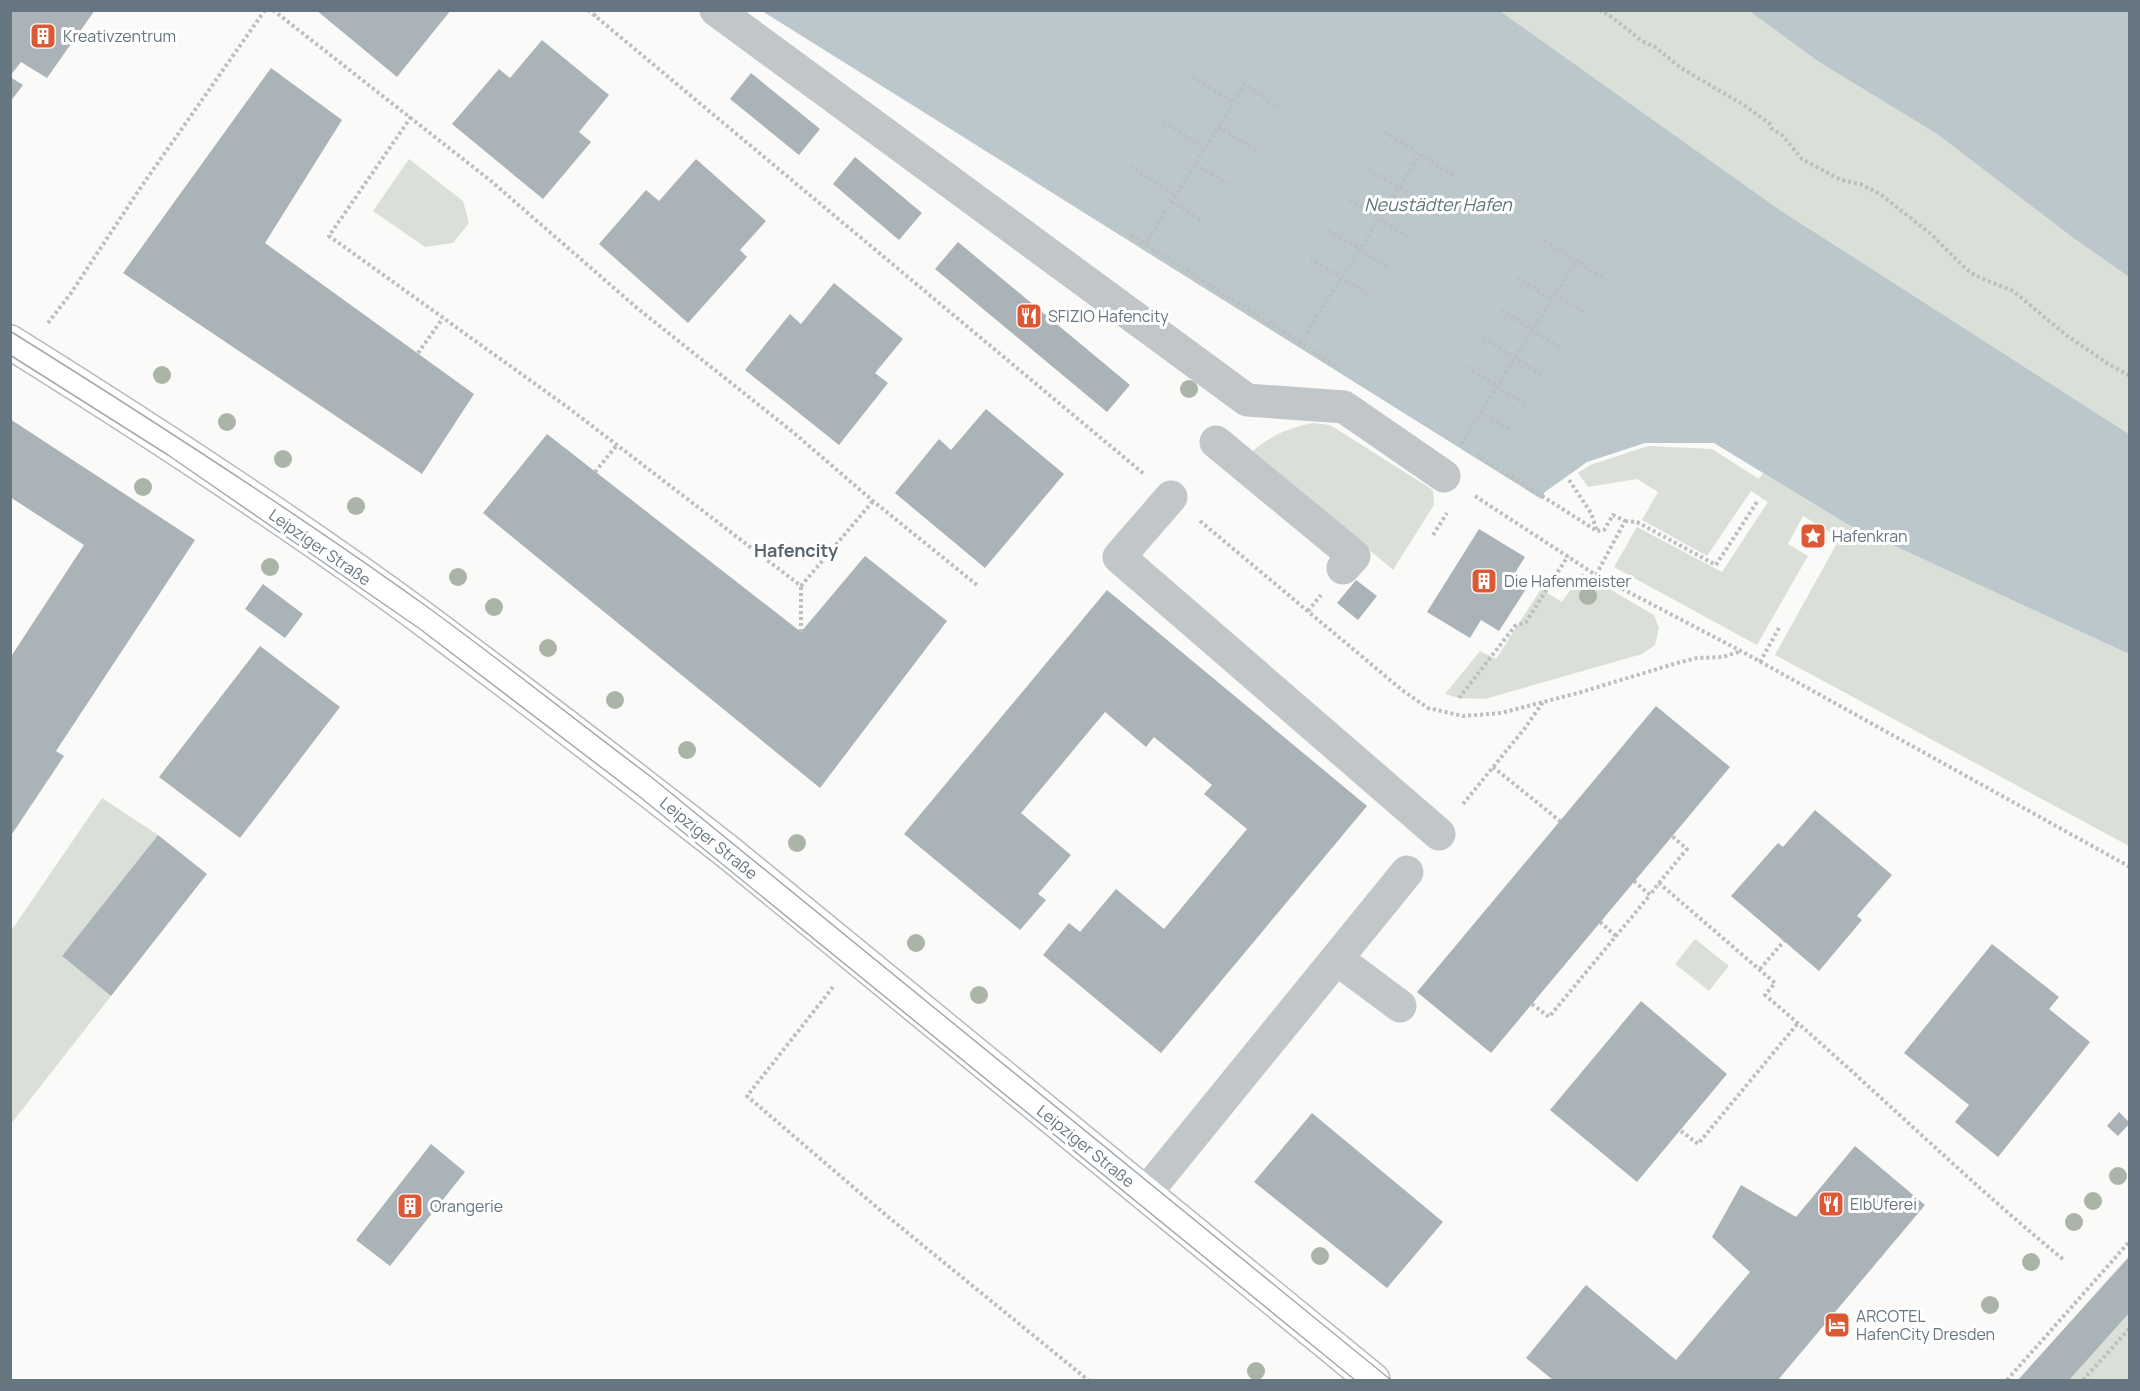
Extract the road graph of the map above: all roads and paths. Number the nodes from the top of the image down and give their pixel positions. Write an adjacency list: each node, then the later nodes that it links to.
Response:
1 (265, 10): 49 (path)
2 (273, 10): 11 (path)
3 (588, 10): 7 (path)
4 (598, 10): 7 (path)
5 (716, 10): 57 (street)
6 (1599, 10): 55 (path)
7 (594, 16): 66 (path)
8 (1193, 77): 9 (path)
9 (1234, 103): 10 (path); 13 (path)
10 (1278, 108)
11 (411, 117): 46 (path); 67 (path)
12 (1163, 122): 15 (path)
13 (1218, 127): 15 (path); 16 (path)
14 (1384, 132): 17 (path)
15 (1205, 148): 18 (path)
16 (1257, 151)
17 (1420, 154): 21 (path); 23 (path)
18 (1195, 164): 22 (path); 24 (path)
19 (1130, 166): 24 (path)
20 (1369, 169): 23 (path)
21 (1453, 175)
22 (1230, 186)
23 (1399, 188): 27 (path); 28 (path)
24 (1176, 195): 26 (path)
25 (1349, 200): 28 (path)
26 (1172, 202): 29 (path); 33 (path)
27 (1427, 205)
28 (1379, 219): 31 (path); 34 (path)
29 (1201, 220)
30 (1329, 230): 34 (path)
31 (1408, 237)
32 (1544, 241): 36 (path)
33 (1145, 244)
34 (1359, 249): 37 (path); 38 (path)
35 (1310, 258): 38 (path)
36 (1576, 261): 40 (path); 41 (path)
37 (1389, 268)
38 (1341, 277): 42 (path); 48 (path)
39 (1517, 278): 43 (path)
40 (1605, 279)
41 (1555, 294): 43 (path); 45 (path)
42 (1370, 296)
43 (1551, 299): 52 (path)
44 (1501, 310): 50 (path)
45 (1586, 313)
46 (443, 318): 51 (path); 61 (path)
47 (1484, 338): 52 (path)
48 (1300, 343)
49 (19, 348): 95 (main road, Leipziger Straße)
50 (1562, 349)
51 (418, 353)
52 (1515, 358): 54 (path); 56 (path)
53 (1467, 367): 56 (path)
54 (1544, 376)
55 (2130, 376)
56 (1497, 386): 58 (path); 59 (path)
57 (1247, 400): 64 (street); 73 (street)
58 (1527, 405)
59 (1481, 412): 60 (path); 62 (path)
60 (1510, 430)
61 (617, 444): 63 (path); 76 (path)
62 (1461, 444)
63 (595, 472)
64 (1444, 476): 72 (path)
65 (1569, 480): 71 (path)
66 (1171, 497): 82 (path); 85 (street)
67 (873, 501): 75 (path); 76 (path)
68 (1757, 502): 69 (path)
69 (1625, 521): 71 (path); 74 (path)
70 (1584, 523): 71 (path)
71 (1597, 531)
72 (1568, 556): 74 (path); 81 (path)
73 (1343, 568)
74 (1596, 575): 79 (path)
75 (977, 585)
76 (801, 586): 78 (path)
77 (1779, 628): 80 (path)
78 (801, 632)
79 (1741, 651): 80 (path); 82 (path)
80 (1760, 662): 87 (path)
81 (1459, 698)
82 (1543, 702): 83 (path)
83 (1493, 767): 84 (path); 85 (path)
84 (1560, 821)
85 (1438, 834)
86 (1672, 837): 90 (path)
87 (2130, 867)
88 (1407, 872): 96 (street)
89 (1634, 881): 91 (path)
90 (1659, 883): 91 (path); 97 (path)
91 (1650, 895): 93 (path)
92 (1600, 922): 93 (path)
93 (1616, 936): 98 (path)
94 (1784, 941): 97 (path)
95 (856, 958): 102 (main road, Leipziger Straße); 106 (path)
96 (1337, 959): 99 (street); 102 (street)
97 (1760, 969): 100 (path)
98 (1532, 1004)
99 (1400, 1006)
100 (1798, 1023): 101 (path); 104 (path)
101 (1681, 1131)
102 (1145, 1194): 107 (main road, Leipziger Straße)
103 (2130, 1241): 108 (path)
104 (2064, 1260)
105 (2130, 1328): 109 (path)
106 (1088, 1380)
107 (1374, 1380)
108 (2007, 1380)
109 (2083, 1380)

